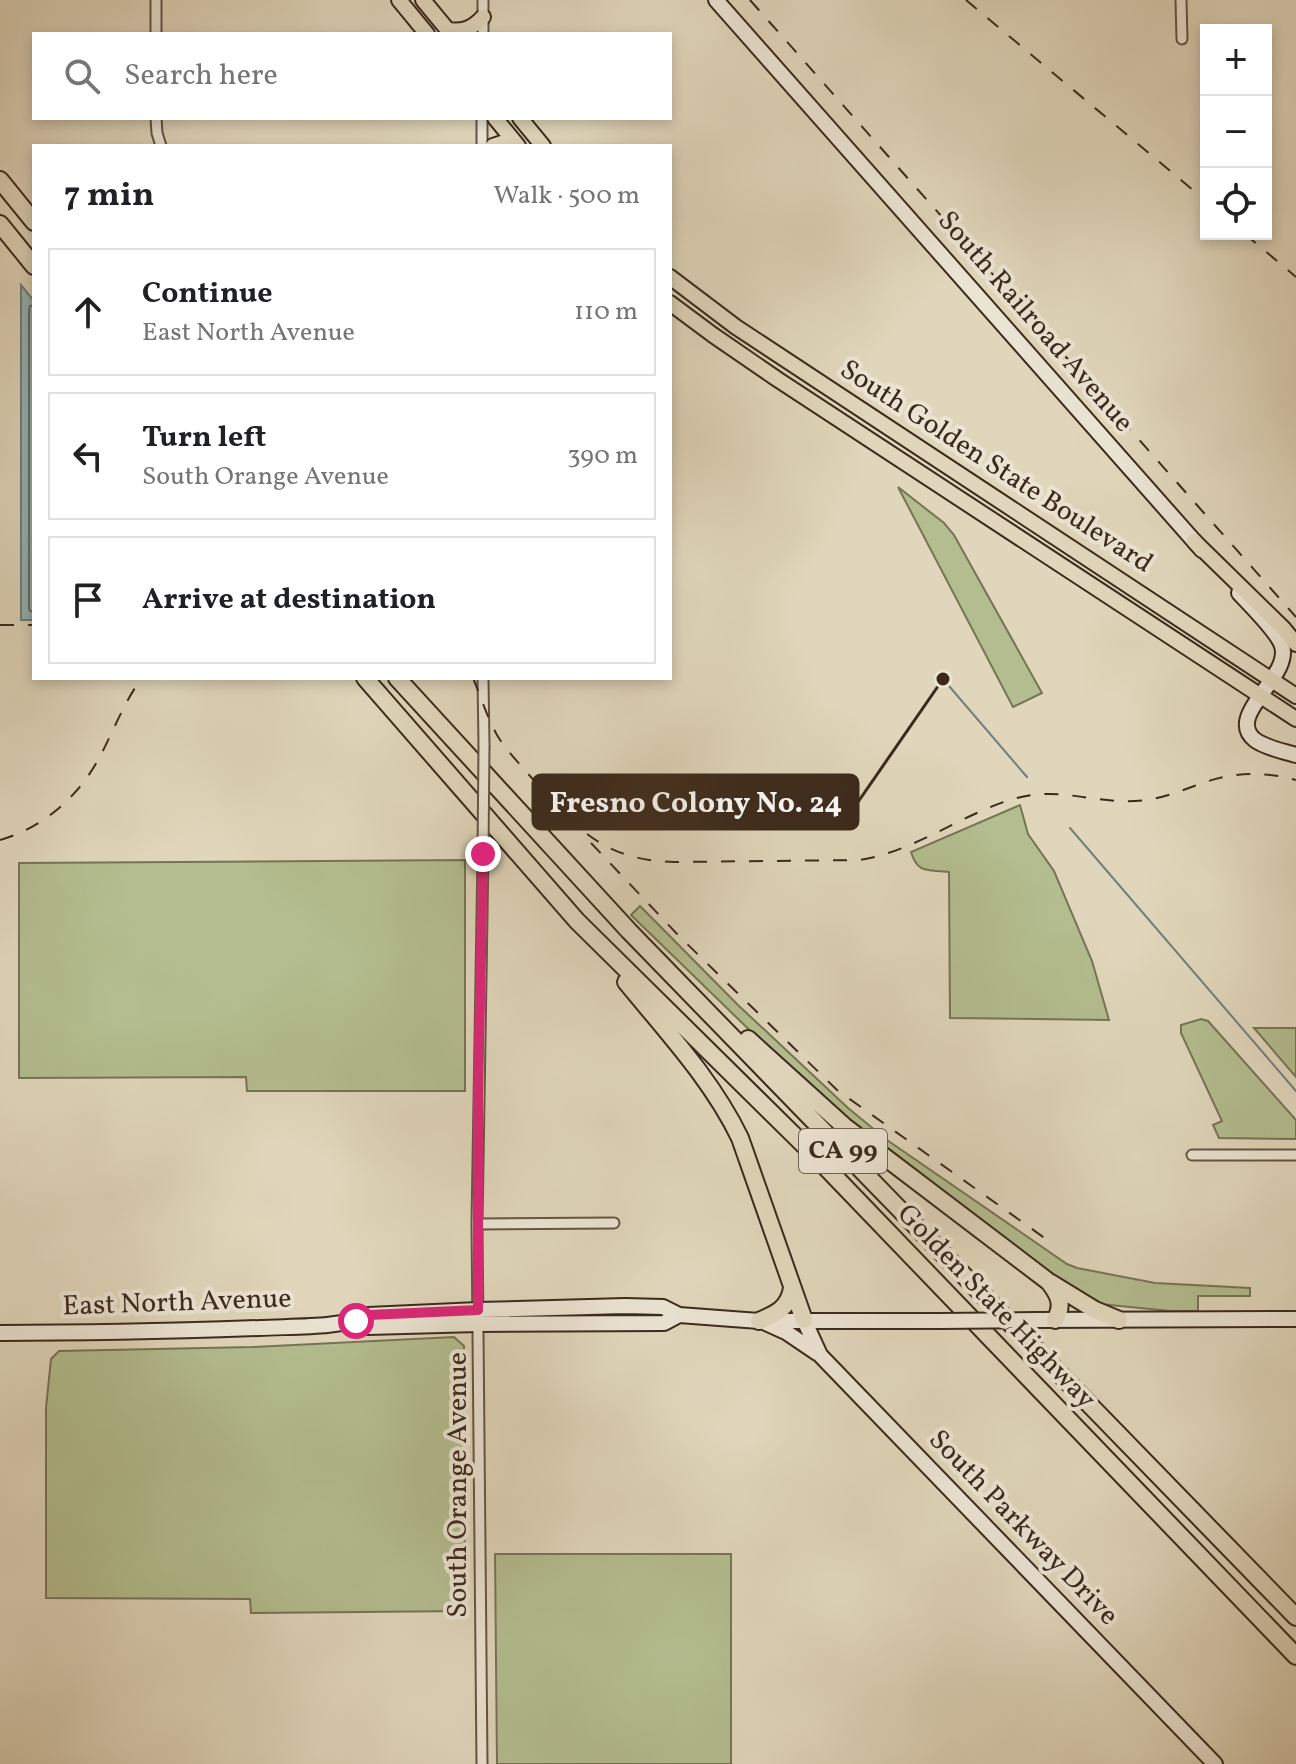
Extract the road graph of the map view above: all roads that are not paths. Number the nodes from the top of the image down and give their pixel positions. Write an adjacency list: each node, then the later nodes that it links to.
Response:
1 (156, 0): 8 (street)
2 (399, 0): 9 (main road)
3 (423, 0): 10 (main road)
4 (483, 0): 7 (street)
5 (716, 0): 27 (street, South Railroad Avenue)
6 (1181, 0): 12 (street)
7 (483, 17): 10 (main road); 11 (street)
8 (156, 32)
9 (425, 32)
10 (449, 32)
11 (483, 32)
12 (1182, 39)
13 (156, 120): 17 (street)
14 (482, 120): 18 (street)
15 (497, 120): 19 (main road)
16 (522, 120): 20 (main road)
17 (160, 144)
18 (482, 144)
19 (517, 144)
20 (541, 144)
21 (0, 180): 22 (highway)
22 (32, 220)
23 (0, 224): 24 (highway)
24 (32, 264)
25 (672, 279): 32 (main road, South Golden State Boulevard)
26 (672, 304): 32 (main road, South Golden State Boulevard)
27 (1194, 541): 28 (main road); 32 (street, South Railroad Avenue)
28 (1296, 644)
29 (367, 680): 36 (highway, Golden State Highway / CA 99)
30 (399, 680): 37 (highway, Golden State Highway / CA 99)
31 (483, 680): 41 (street, South Orange Avenue, bridge)
32 (1266, 688): 33 (main road, South Golden State Boulevard); 34 (main road, South Golden State Boulevard); 35 (street)
33 (1296, 696)
34 (1296, 719)
35 (1296, 755)
36 (577, 921): 43 (highway); 53 (highway, Golden State Highway / CA 99)
37 (629, 931): 42 (highway); 52 (highway, Golden State Highway / CA 99)
38 (1192, 1155): 39 (street)
39 (1296, 1155)
40 (614, 1223): 41 (street)
41 (477, 1224): 44 (street, South Orange Avenue)
42 (1049, 1282): 47 (highway); 48 (highway)
43 (792, 1288): 46 (highway); 49 (highway)
44 (478, 1317): 49 (street, East North Avenue); 50 (street, East North Avenue); 54 (street, South Orange Avenue)
45 (1296, 1319): 48 (street, East North Avenue)
46 (804, 1320): 47 (street, East North Avenue, bridge); 49 (street, East North Avenue); 51 (street, South Parkway Drive)
47 (1055, 1320): 48 (street, East North Avenue)
48 (1119, 1320)
49 (759, 1321): 51 (street)
50 (0, 1333)
51 (820, 1355): 55 (street, South Parkway Drive)
52 (1296, 1617)
53 (1296, 1656)
54 (482, 1764)
55 (1215, 1764)

